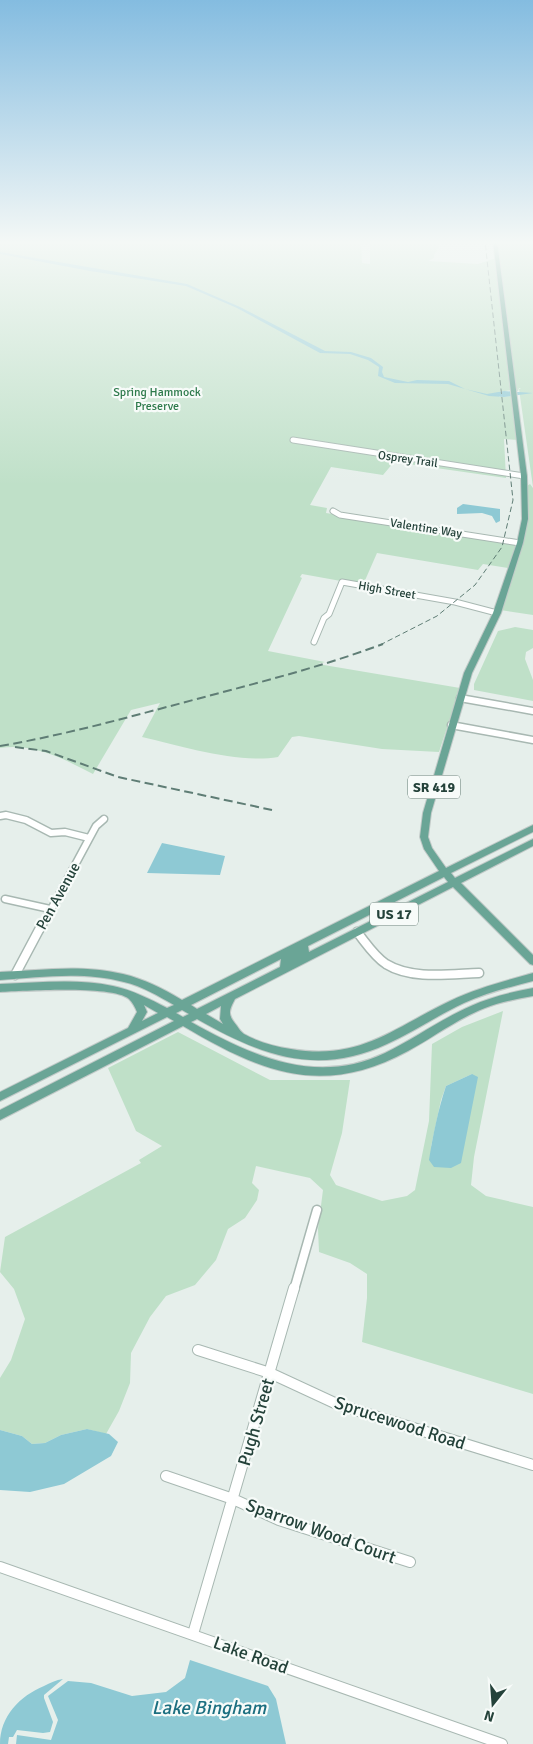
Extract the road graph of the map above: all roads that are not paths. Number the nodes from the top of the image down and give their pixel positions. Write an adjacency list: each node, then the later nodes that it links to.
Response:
1 (505, 322): 3 (main road, SR 419)
2 (293, 440): 3 (street, Osprey Trail)
3 (524, 476): 5 (main road, SR 419)
4 (333, 510): 5 (street, Valentine Way)
5 (520, 543): 6 (main road, SR 419)
6 (496, 612): 7 (street, High Street); 8 (main road, SR 419)
7 (314, 642)
8 (460, 698): 9 (street); 10 (main road, SR 419)
9 (533, 711)
10 (451, 725): 11 (street); 17 (main road, SR 419)
11 (533, 740)
12 (0, 816): 15 (street)
13 (104, 819): 15 (street, Pen Avenue)
14 (533, 828): 17 (main road, US 17)
15 (89, 838): 20 (street, Pen Avenue)
16 (533, 842): 18 (main road, US 17)
17 (446, 873): 18 (main road, SR 419); 22 (main road, US 17)
18 (456, 882): 21 (main road, US 17); 23 (main road)
19 (5, 899): 20 (street)
20 (50, 909): 26 (street, Pen Avenue)
21 (357, 932): 24 (main road, US 17); 25 (street)
22 (303, 944): 24 (main road); 33 (main road, US 17)
23 (530, 959): 28 (main road)
24 (285, 969): 32 (main road, US 17)
25 (479, 972)
26 (16, 975): 27 (main road); 29 (main road); 33 (main road)
27 (0, 976)
28 (528, 979): 34 (main road)
29 (0, 987): 31 (main road)
30 (533, 992): 40 (main road)
31 (127, 993): 35 (main road); 38 (main road)
32 (232, 996): 36 (main road, US 17); 39 (main road)
33 (184, 1004): 35 (main road, US 17); 36 (main road)
34 (450, 1005): 39 (main road); 40 (main road)
35 (168, 1013): 37 (main road); 38 (main road, US 17)
36 (197, 1014): 37 (main road, US 17); 39 (main road)
37 (182, 1022): 40 (main road); 42 (main road, US 17)
38 (130, 1032): 41 (main road, US 17)
39 (239, 1035)
40 (419, 1040)
41 (0, 1097)
42 (0, 1115)
43 (317, 1210): 45 (street, Pugh Street)
44 (198, 1350): 45 (street, Sprucewood Road)
45 (270, 1373): 46 (street, Sprucewood Road); 48 (street, Pugh Street)
46 (533, 1465)
47 (166, 1476): 48 (street, Sparrow Wood Court)
48 (233, 1499): 49 (street, Sparrow Wood Court); 51 (street, Pugh Street)
49 (410, 1562)
50 (0, 1568): 51 (street, Lake Road)
51 (192, 1634): 52 (street, Lake Road)
52 (502, 1744)

